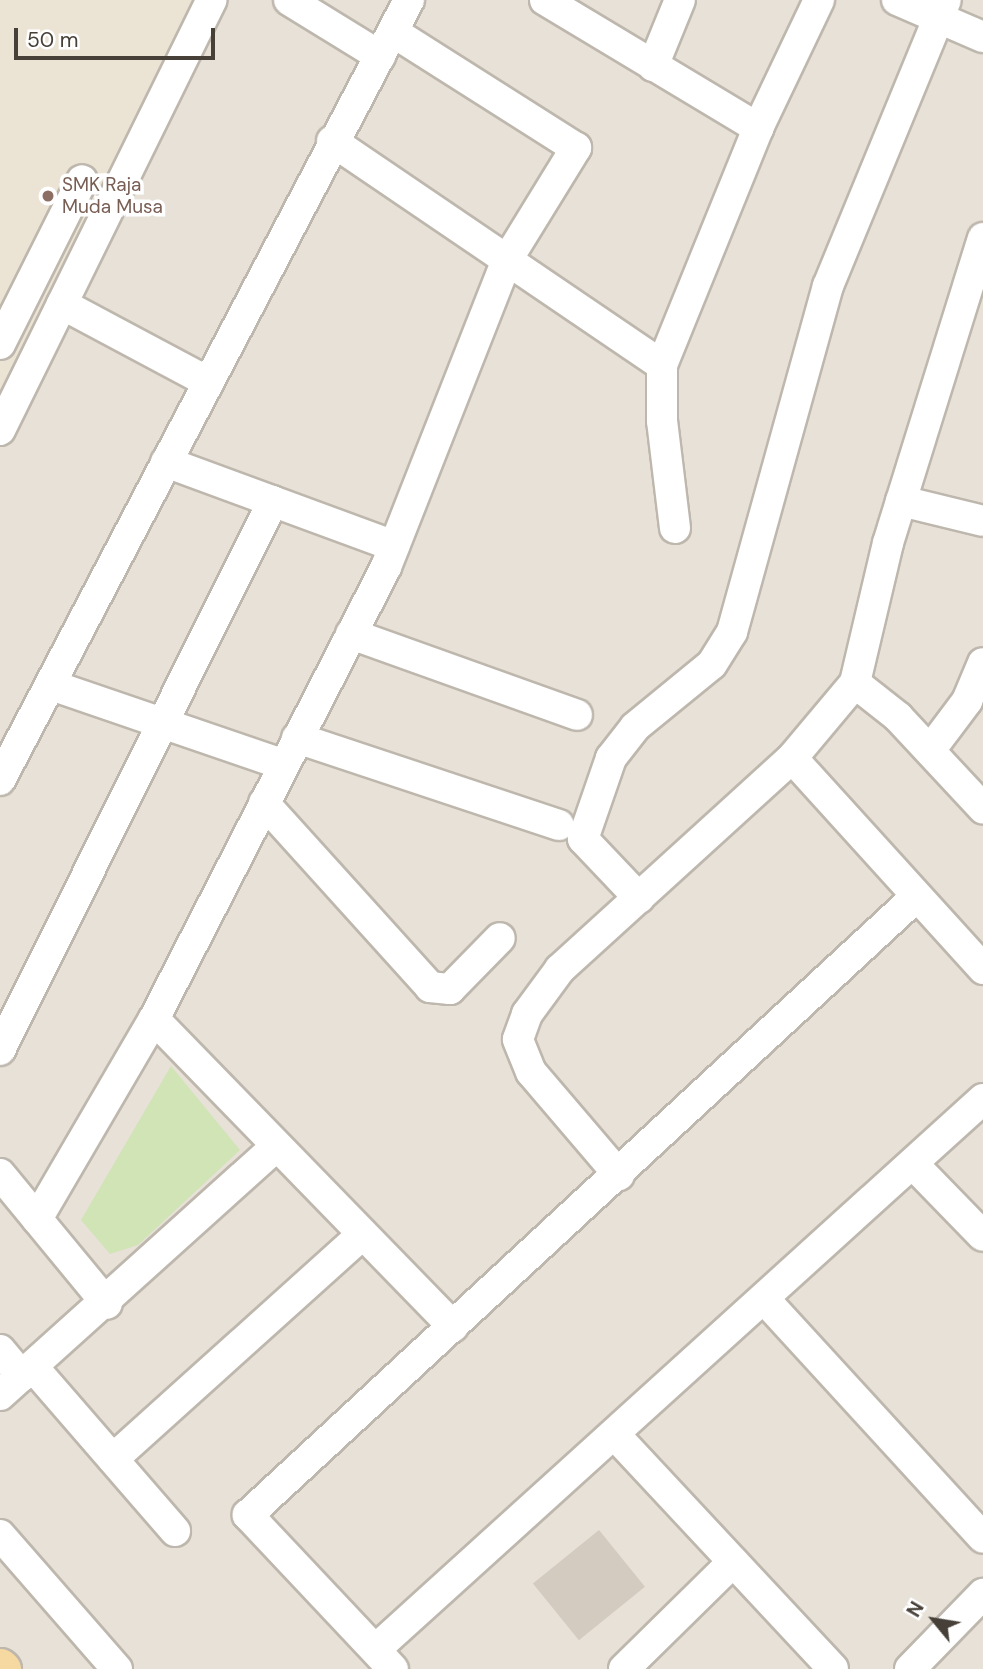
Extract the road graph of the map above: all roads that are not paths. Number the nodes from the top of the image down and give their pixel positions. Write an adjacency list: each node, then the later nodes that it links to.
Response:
1 (212, 0): 17 (street)
2 (289, 0): 10 (street)
3 (409, 0): 10 (street)
4 (545, 0): 11 (street)
5 (680, 0): 11 (street)
6 (819, 0): 12 (street)
7 (897, 0): 8 (street)
8 (942, 9): 9 (street); 43 (street)
9 (983, 37)
10 (387, 44): 13 (street); 16 (street)
11 (653, 66): 12 (street)
12 (758, 128): 19 (street)
13 (332, 141): 16 (street); 20 (street)
14 (82, 180): 18 (street)
15 (983, 239): 24 (street)
16 (507, 260): 19 (street); 27 (street)
17 (62, 304): 20 (street); 21 (street)
18 (0, 344)
19 (662, 365): 26 (street)
20 (208, 382): 22 (street)
21 (0, 430)
22 (166, 462): 23 (street); 31 (street)
23 (274, 501): 27 (street); 33 (street)
24 (901, 501): 25 (street); 30 (street)
25 (983, 521)
26 (675, 528)
27 (394, 546): 28 (street)
28 (351, 634): 32 (street); 34 (street)
29 (983, 663): 35 (street)
30 (855, 683): 35 (street); 36 (street)
31 (51, 685): 33 (street); 38 (street)
32 (578, 715)
33 (162, 723): 37 (street); 47 (street)
34 (297, 738): 37 (street); 41 (street)
35 (932, 749): 40 (street)
36 (792, 758): 42 (street); 43 (street)
37 (284, 765): 39 (street)
38 (0, 780)
39 (264, 803): 44 (street); 46 (street)
40 (983, 808)
41 (559, 825)
42 (917, 896): 45 (street); 52 (street)
43 (639, 898): 52 (street)
44 (500, 938)
45 (983, 970)
46 (154, 1019): 49 (street); 53 (street)
47 (0, 1050)
48 (983, 1099): 50 (street)
49 (277, 1146): 54 (street); 57 (street)
50 (913, 1164): 55 (street); 56 (street)
51 (0, 1174): 53 (street)
52 (619, 1175): 58 (street)
53 (37, 1219): 57 (street)
54 (363, 1234): 58 (street); 62 (street)
55 (983, 1236)
56 (765, 1301): 61 (street); 65 (street)
57 (107, 1304): 60 (street)
58 (453, 1327): 68 (street)
59 (0, 1350): 60 (street)
60 (19, 1379): 62 (street)
61 (616, 1436): 66 (street); 68 (street)
62 (113, 1459): 63 (street)
63 (175, 1531)
64 (0, 1535): 69 (street)
65 (983, 1538)
66 (733, 1562): 70 (street); 71 (street)
67 (983, 1594): 72 (street)
68 (384, 1659)
69 (117, 1669)
70 (624, 1669)
71 (832, 1669)
72 (910, 1669)

